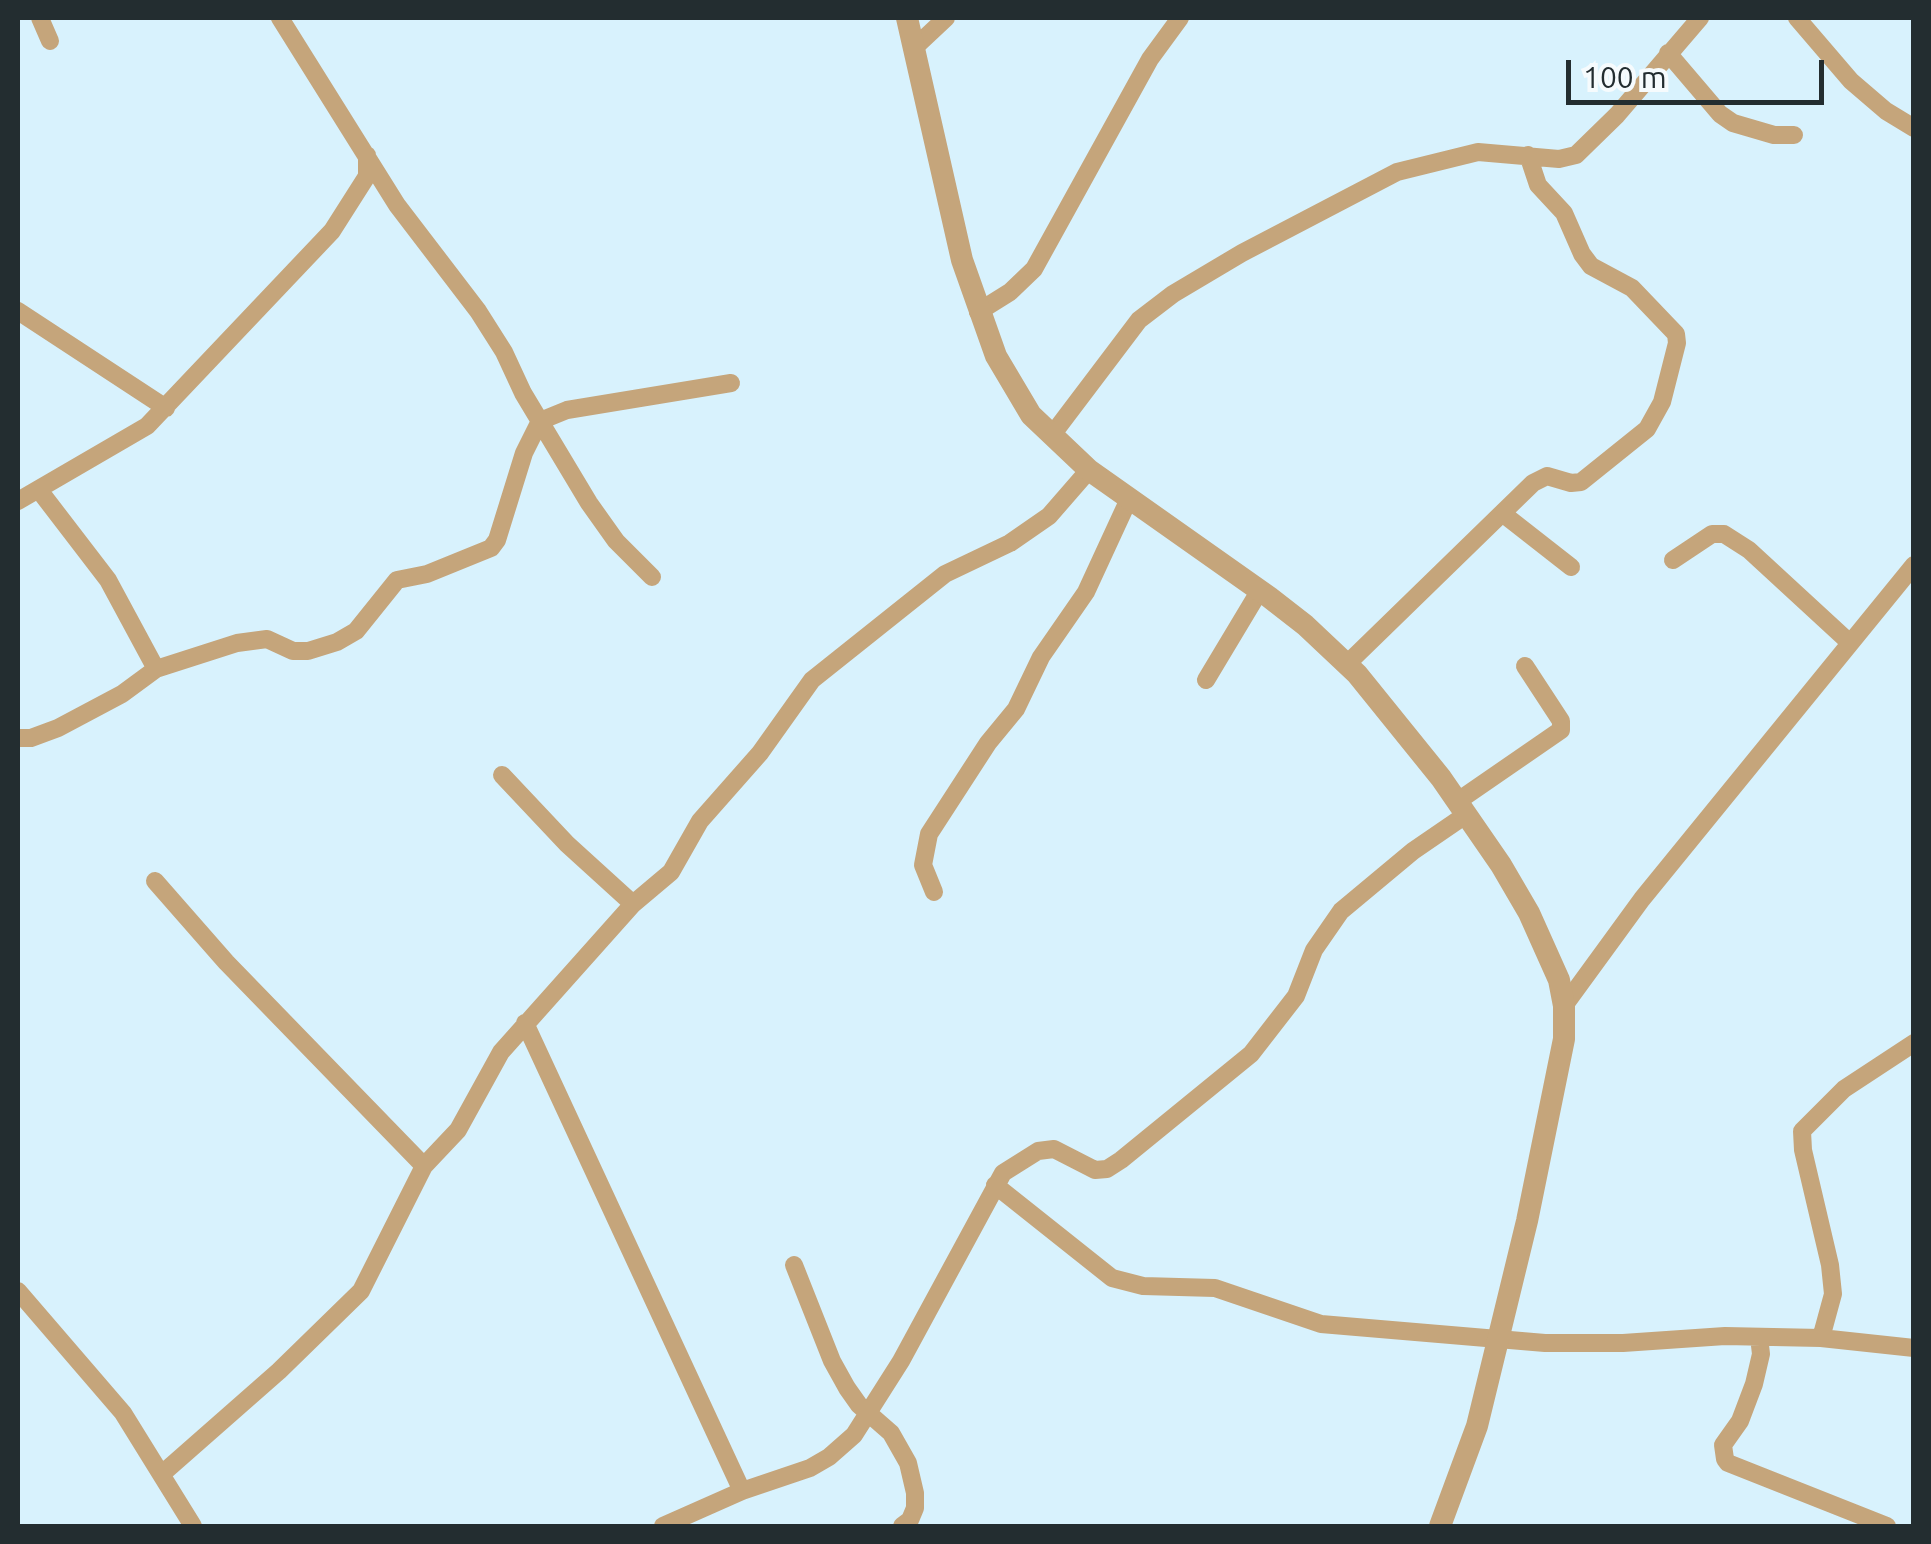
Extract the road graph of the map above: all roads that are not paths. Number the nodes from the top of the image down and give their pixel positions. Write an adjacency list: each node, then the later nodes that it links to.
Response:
1 (40, 18): 8 (street)
2 (280, 18): 13 (street)
3 (907, 18): 9 (street)
4 (946, 18): 9 (street)
5 (1180, 18): 16 (street)
6 (1700, 18): 10 (street)
7 (1797, 18): 11 (street)
8 (50, 41)
9 (914, 48): 16 (street)
10 (1668, 53): 12 (street); 14 (street)
11 (1914, 128)
12 (1794, 136)
13 (367, 155): 18 (street); 19 (street)
14 (1528, 155): 20 (street); 25 (street)
15 (18, 312): 18 (street)
16 (978, 312): 20 (street)
17 (731, 383): 19 (street)
18 (166, 408): 22 (street)
19 (540, 421): 29 (street); 34 (street)
20 (1052, 435): 21 (street)
21 (1089, 470): 24 (street); 41 (street)
22 (39, 490): 23 (street); 34 (street)
23 (18, 501)
24 (1128, 501): 30 (street); 40 (street)
25 (1502, 514): 27 (street); 32 (street)
26 (1673, 560): 31 (street)
27 (1571, 568)
28 (1910, 576): 31 (street)
29 (652, 577)
30 (1260, 590): 32 (street); 35 (street)
31 (1850, 643): 42 (street)
32 (1347, 664): 38 (street)
33 (1524, 666): 38 (street)
34 (156, 669): 36 (street)
35 (1206, 680)
36 (18, 738)
37 (502, 775): 41 (street)
38 (1463, 808): 42 (street); 46 (street)
39 (156, 881): 45 (street)
40 (934, 892)
41 (632, 904): 43 (street)
42 (1564, 1006): 51 (street)
43 (525, 1024): 45 (street); 55 (street)
44 (1914, 1043): 50 (street)
45 (424, 1166): 54 (street)
46 (996, 1186): 51 (street); 53 (street)
47 (794, 1266): 53 (street)
48 (18, 1291): 54 (street)
49 (1759, 1337): 50 (street); 51 (street); 61 (street)
50 (1820, 1338): 52 (street)
51 (1499, 1340): 60 (street)
52 (1914, 1348)
53 (868, 1414): 55 (street); 59 (street)
54 (163, 1473): 57 (street)
55 (742, 1491): 56 (street)
56 (700, 1519): 58 (street)
57 (193, 1526)
58 (663, 1526)
59 (902, 1526)
60 (1440, 1526)
61 (1887, 1526)

